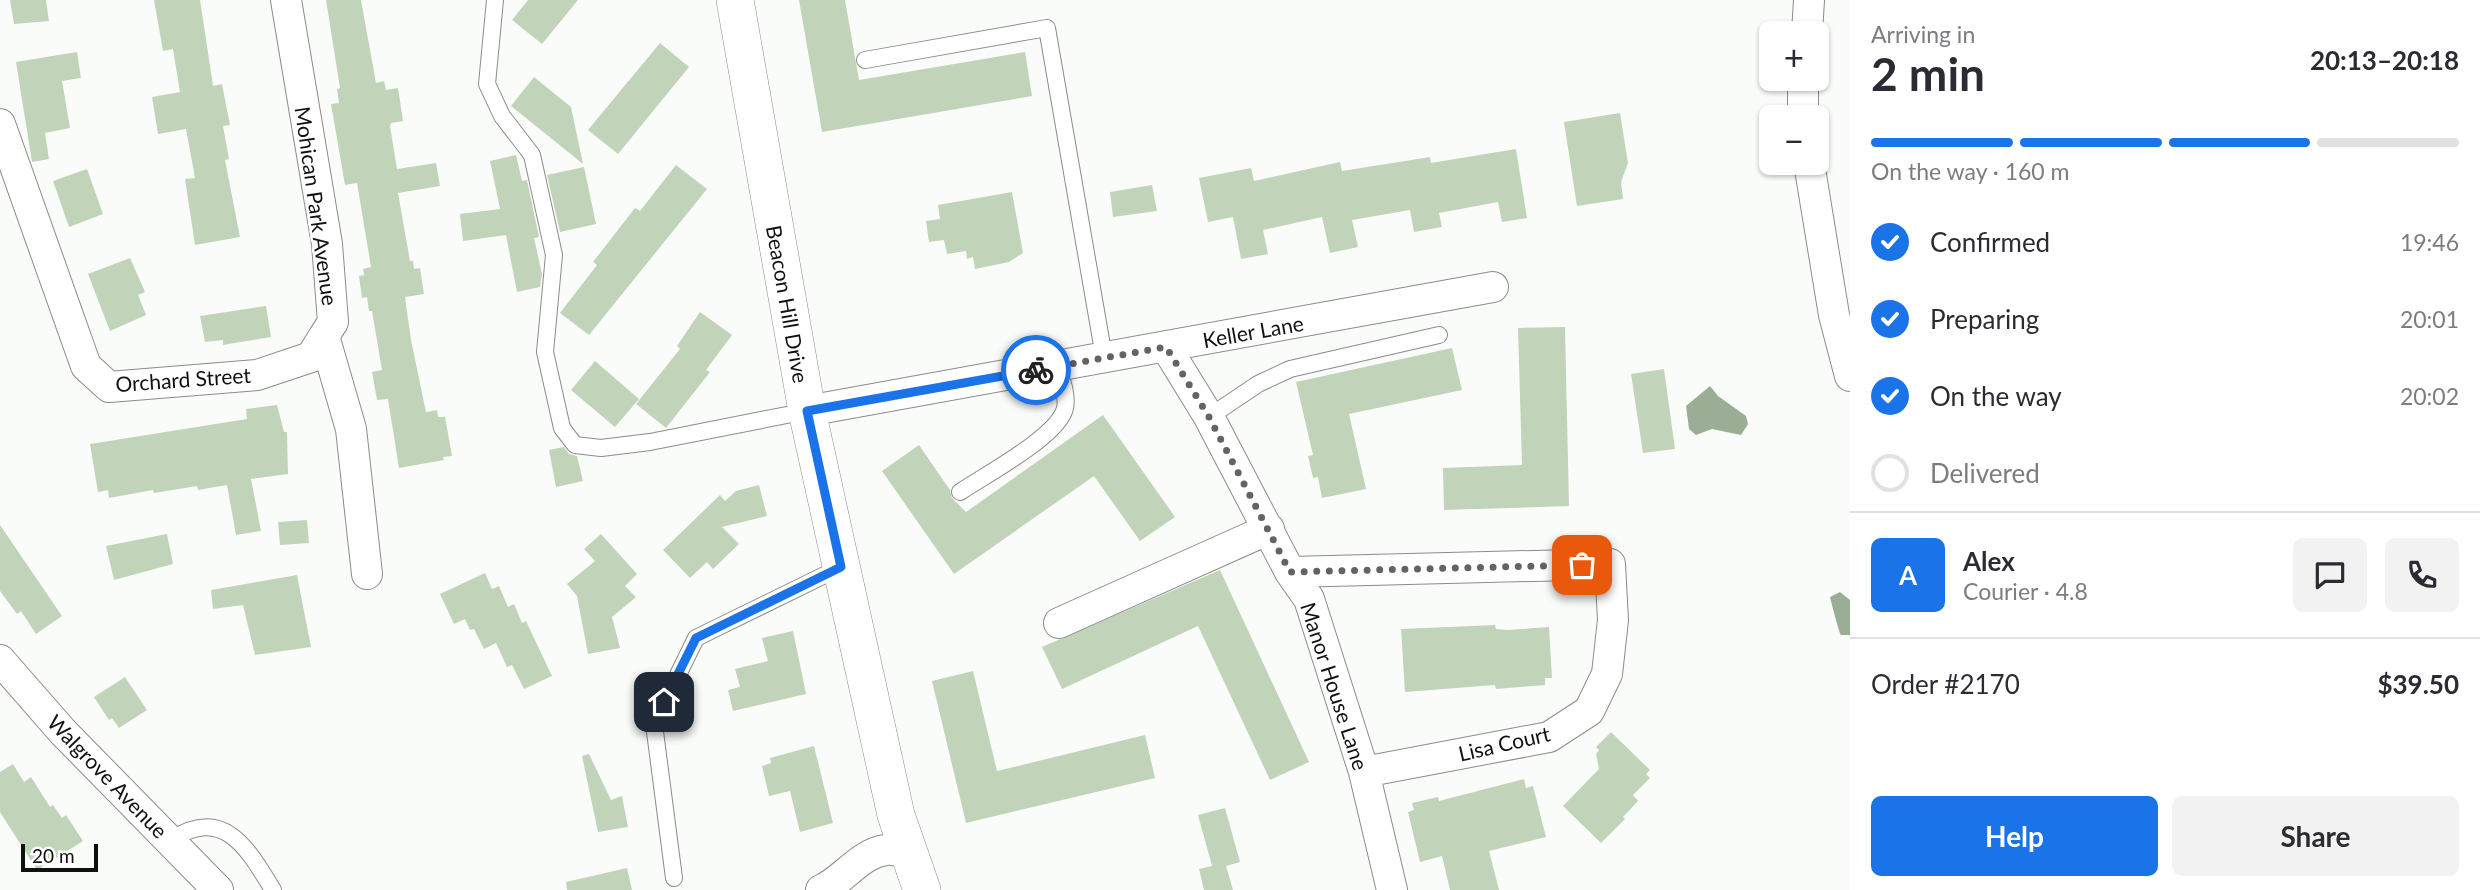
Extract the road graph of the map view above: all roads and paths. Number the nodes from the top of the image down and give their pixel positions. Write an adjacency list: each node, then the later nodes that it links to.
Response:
1 (286, 0): 11 (street, Mohican Park Avenue)
2 (495, 0): 16 (lane)
3 (736, 0): 16 (street, Beacon Hill Drive)
4 (1809, 0): 5 (street)
5 (1808, 21)
6 (865, 60): 13 (lane)
7 (0, 124): 11 (street, Orchard Street)
8 (1811, 175): 15 (street)
9 (1493, 287): 12 (street, Keller Lane)
10 (1439, 335): 17 (lane)
11 (324, 336): 22 (street, Mohican Park Avenue)
12 (1166, 347): 13 (street, Keller Lane); 17 (street, Manor House Lane)
13 (1104, 357): 14 (street, Keller Lane)
14 (1058, 366): 16 (street, Keller Lane); 18 (lane)
15 (1850, 376)
16 (807, 411): 20 (street, Beacon Hill Drive)
17 (1209, 417): 19 (street, Manor House Lane)
18 (960, 492)
19 (1269, 529): 21 (street, Manor House Lane); 23 (street)
20 (841, 567): 27 (street, Beacon Hill Drive); 28 (lane)
21 (1290, 572): 25 (street, Manor House Lane); 25 (street, Lisa Court)
22 (367, 574)
23 (1059, 624)
24 (0, 660): 26 (street, Walgrove Avenue)
25 (1364, 772): 33 (street, Manor House Lane)
26 (171, 840): 29 (street, Walgrove Avenue); 30 (lane)
27 (908, 853): 31 (street); 32 (street, Beacon Hill Drive)
28 (674, 878)
29 (218, 890)
30 (274, 890)
31 (821, 890)
32 (922, 890)
33 (1392, 890)

